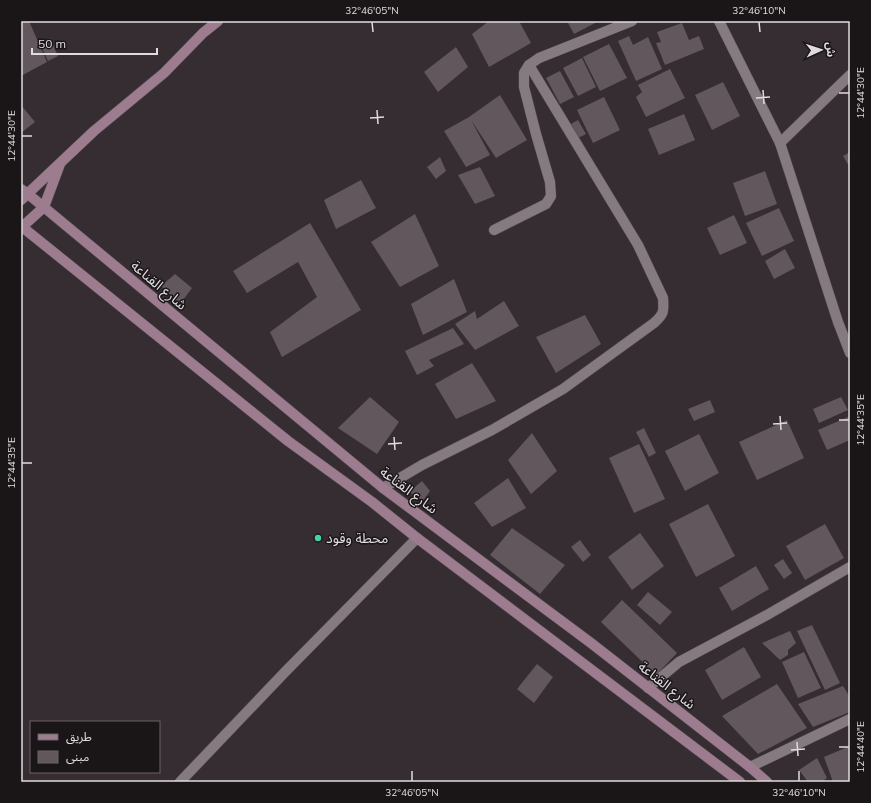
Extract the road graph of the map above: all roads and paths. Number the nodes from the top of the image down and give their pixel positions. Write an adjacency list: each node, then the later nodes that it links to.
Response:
1 (218, 21): 7 (street)
2 (632, 21): 4 (street)
3 (719, 21): 6 (street)
4 (529, 65): 11 (street); 13 (street)
5 (850, 75): 6 (street)
6 (780, 143): 12 (street)
7 (62, 160): 8 (street); 9 (street)
8 (23, 194): 9 (street, شارع القناعة)
9 (44, 207): 10 (street); 13 (street, شارع القناعة)
10 (21, 227): 14 (street)
11 (494, 230)
12 (850, 353)
13 (383, 488): 16 (street, شارع القناعة)
14 (417, 538): 19 (street); 20 (street)
15 (850, 567): 16 (street)
16 (648, 688): 18 (street, شارع القناعة)
17 (850, 719): 18 (street)
18 (750, 767): 21 (street, شارع القناعة)
19 (180, 782)
20 (740, 782)
21 (767, 782)

